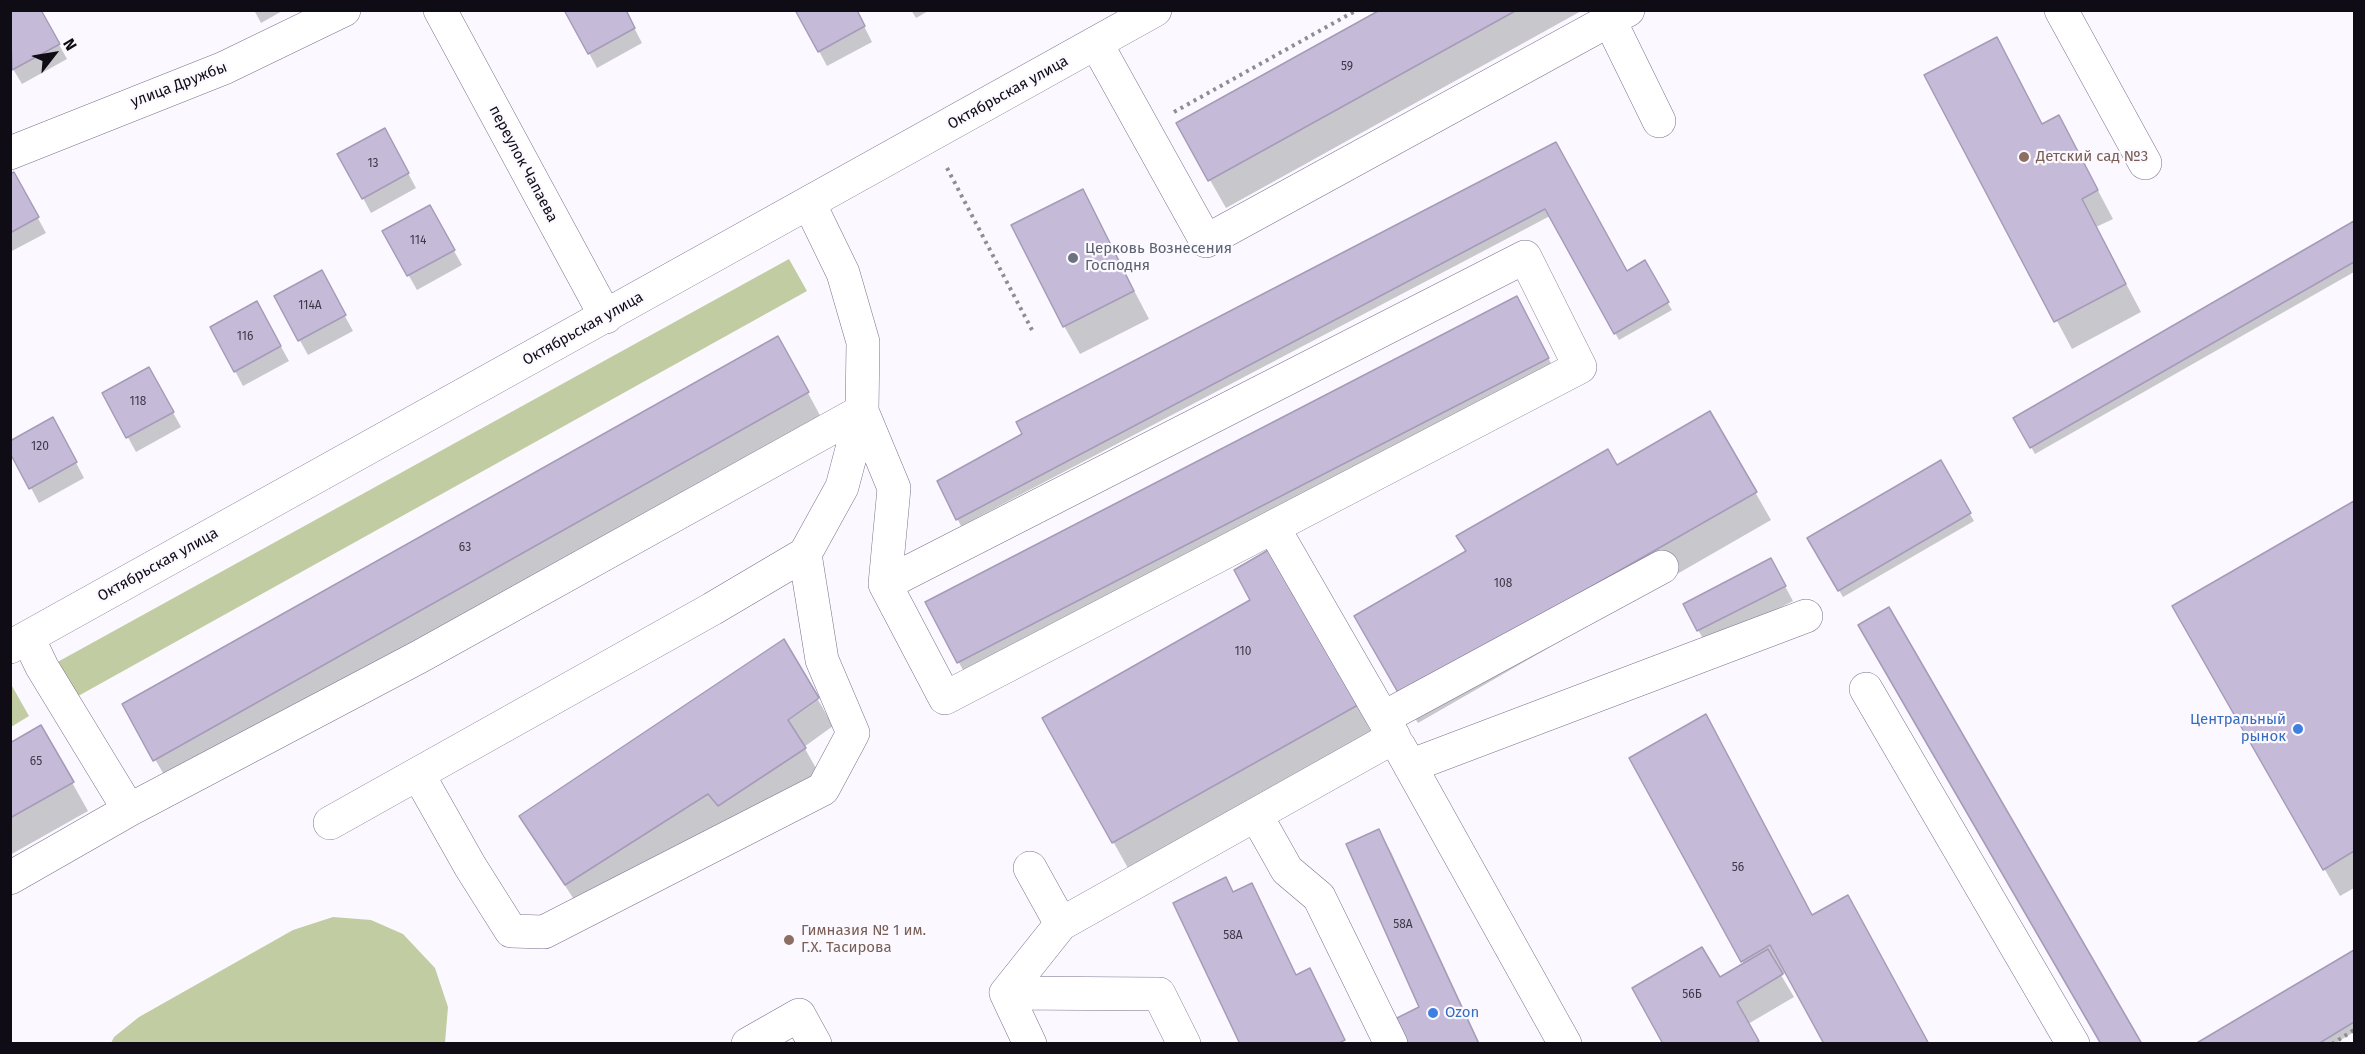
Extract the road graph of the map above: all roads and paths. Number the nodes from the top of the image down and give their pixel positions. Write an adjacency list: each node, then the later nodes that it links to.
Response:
1 (344, 10): 10 (street, улица Дружбы)
2 (440, 10): 16 (street, переулок Чапаева)
3 (1155, 10): 7 (street, Октябрьская улица)
4 (1357, 10): 9 (path)
5 (2061, 10): 12 (street)
6 (1619, 16): 8 (street); 9 (street)
7 (1096, 43): 9 (street); 15 (street, Октябрьская улица)
8 (1659, 121)
9 (1145, 128)
10 (10, 153)
11 (957, 163): 13 (path)
12 (2145, 163)
13 (947, 168): 14 (path); 17 (path)
14 (937, 174)
15 (809, 203): 16 (street, Октябрьская улица); 18 (street)
16 (606, 317): 24 (street, Октябрьская улица)
17 (1032, 330)
18 (862, 411): 20 (street); 22 (street); 29 (street)
19 (1273, 527): 22 (street); 22 (street); 26 (street)
20 (805, 554): 28 (street); 28 (street)
21 (1662, 567): 26 (street)
22 (885, 584)
23 (1806, 616): 27 (street)
24 (19, 643): 29 (street)
25 (1866, 688): 43 (street)
26 (1388, 727): 27 (street); 30 (street)
27 (1410, 766): 42 (street)
28 (418, 774): 31 (street)
29 (129, 810): 33 (street)
30 (1256, 815): 34 (street); 41 (street)
31 (330, 823)
32 (1030, 868): 34 (street)
33 (10, 878)
34 (1061, 924): 35 (street)
35 (1006, 993): 39 (street); 40 (street)
36 (2355, 1030): 44 (path)
37 (748, 1044): 38 (street)
38 (816, 1044)
39 (1030, 1044)
40 (1184, 1044)
41 (1391, 1044)
42 (1564, 1044)
43 (2073, 1044)
44 (2332, 1044)

